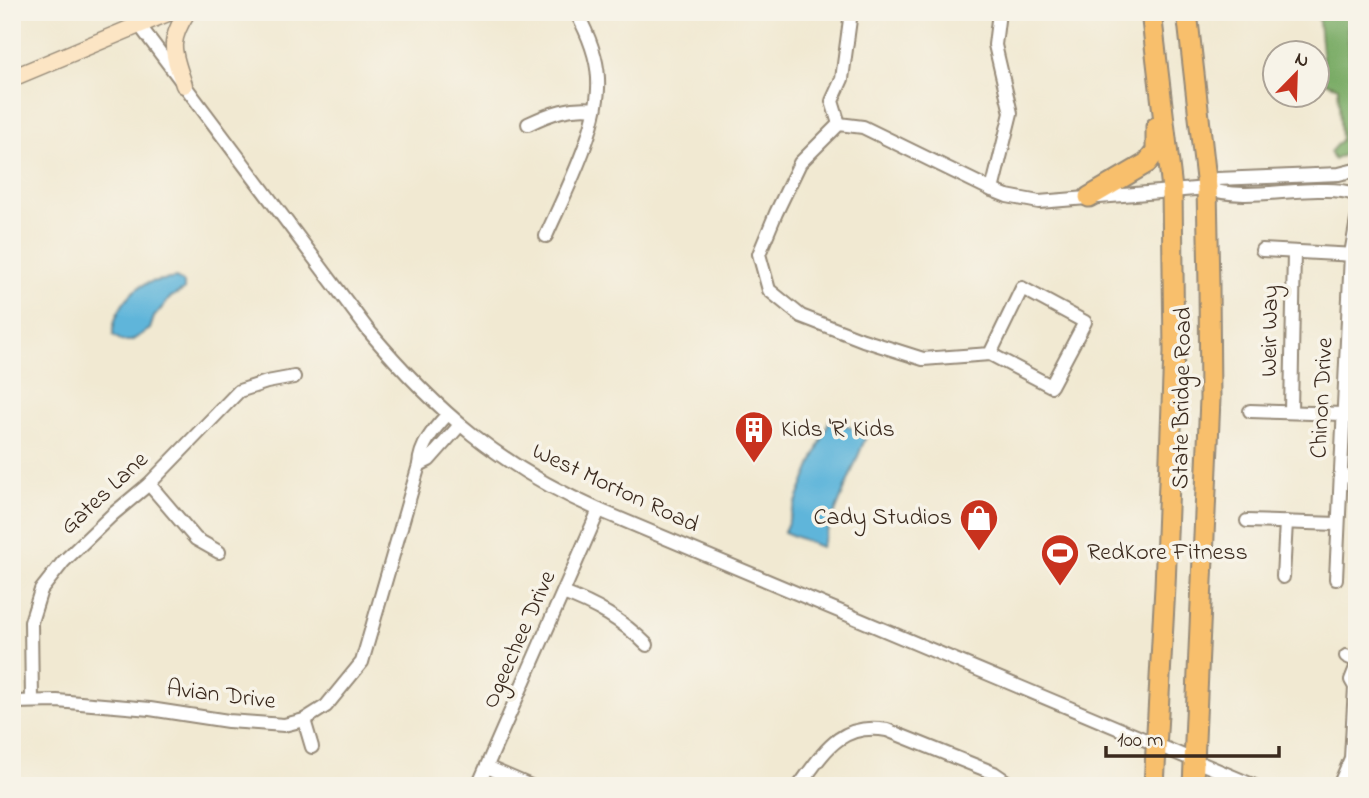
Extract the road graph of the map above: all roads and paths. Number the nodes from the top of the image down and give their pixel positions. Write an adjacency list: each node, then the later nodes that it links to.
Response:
1 (170, 12): 8 (main road)
2 (187, 12): 11 (main road)
3 (576, 12): 12 (street)
4 (851, 12): 14 (street)
5 (999, 12): 18 (street)
6 (1151, 12): 9 (highway, State Bridge Road)
7 (1187, 12): 16 (highway, State Bridge Road)
8 (140, 26): 10 (main road); 11 (street, West Morton Road)
9 (1154, 33): 17 (highway, State Bridge Road); 19 (highway, State Bridge Road)
10 (12, 78)
11 (184, 85): 31 (street, West Morton Road)
12 (595, 109): 13 (street); 22 (street)
13 (528, 124)
14 (839, 124): 18 (street); 26 (street)
15 (1356, 169): 16 (street); 20 (street)
16 (1207, 188): 17 (street); 20 (street); 53 (highway, State Bridge Road)
17 (1172, 189): 19 (street); 51 (highway, State Bridge Road)
18 (992, 190): 19 (street)
19 (1089, 197)
20 (1354, 197)
21 (1357, 220): 25 (street, Chinon Drive)
22 (546, 236)
23 (1262, 250): 24 (street)
24 (1294, 251): 25 (street); 29 (street, Weir Way)
25 (1354, 255): 30 (street, Chinon Drive)
26 (990, 354): 26 (street)
27 (295, 377): 36 (street, Gates Lane)
28 (1250, 411): 29 (street)
29 (1291, 411): 30 (street)
30 (1343, 414): 34 (street, Chinon Drive)
31 (447, 415): 32 (street, West Morton Road); 33 (street, Avian Drive)
32 (460, 425): 33 (street); 37 (street, West Morton Road)
33 (419, 465): 50 (street, Avian Drive)
34 (1340, 475): 35 (street); 40 (street, Chinon Drive)
35 (1357, 478)
36 (149, 484): 41 (street); 48 (street, Gates Lane)
37 (599, 510): 44 (street, Ogeechee Drive); 51 (street, West Morton Road)
38 (1247, 520): 39 (street)
39 (1286, 522): 40 (street); 42 (street)
40 (1338, 524): 43 (street, Chinon Drive)
41 (219, 552)
42 (1283, 578)
43 (1336, 579)
44 (563, 593): 45 (street); 54 (street, Ogeechee Drive)
45 (647, 645)
46 (1353, 660): 47 (street)
47 (1356, 686): 62 (street)
48 (32, 701): 49 (street, Avian Drive); 50 (street, Avian Drive)
49 (12, 702)
50 (304, 720): 52 (street)
51 (1157, 744): 53 (street, West Morton Road); 59 (highway, State Bridge Road)
52 (312, 747)
53 (1194, 760): 60 (highway, State Bridge Road); 61 (street, West Morton Road)
54 (487, 767): 55 (street, Ogeechee Drive); 56 (street)
55 (478, 786)
56 (531, 786)
57 (799, 786): 58 (street)
58 (1013, 786)
59 (1154, 786)
60 (1193, 786)
61 (1255, 786)
62 (1339, 786)

